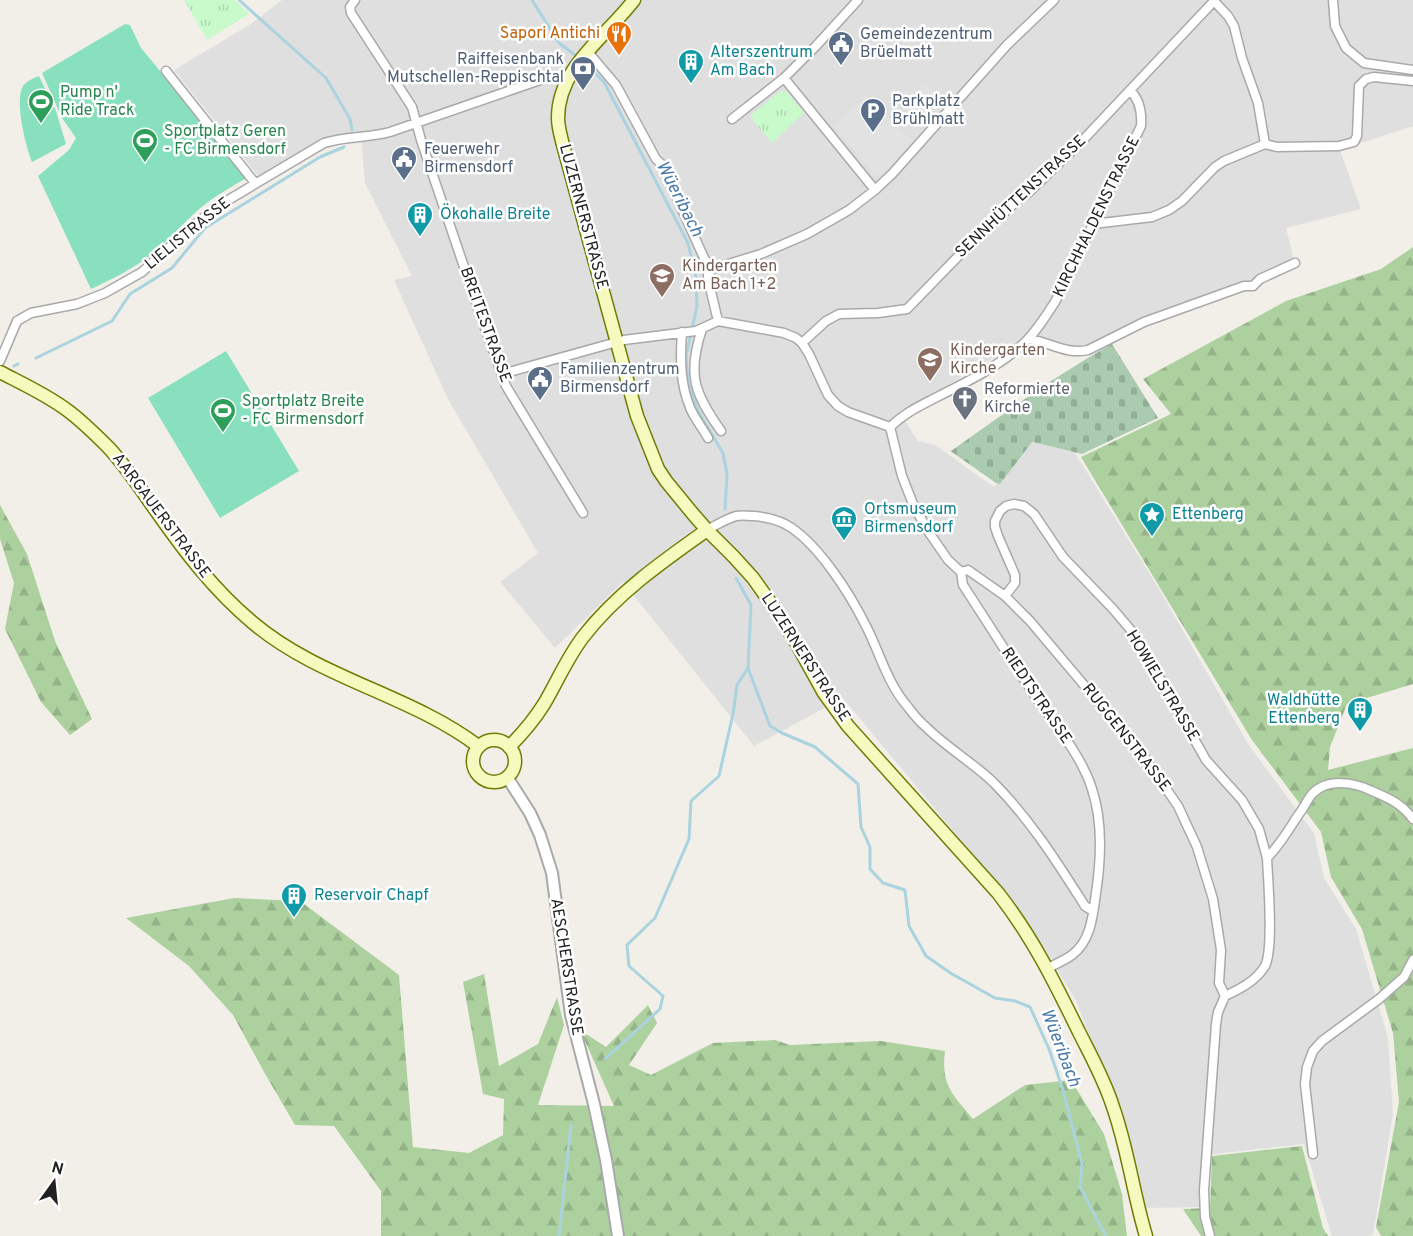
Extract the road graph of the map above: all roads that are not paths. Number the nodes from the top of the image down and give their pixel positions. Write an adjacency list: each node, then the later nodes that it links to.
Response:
1 (355, 0): 15 (street, BREITESTRASSE)
2 (634, 0): 7 (main road, LUZERNERSTRASSE)
3 (858, 0): 10 (street)
4 (1053, 0): 18 (street)
5 (1333, 0): 8 (street)
6 (1214, 1): 13 (street, SENNHÜTTENSTRASSE); 16 (street)
7 (582, 58): 11 (main road, LUZERNERSTRASSE); 21 (street)
8 (1413, 70)
9 (166, 71): 17 (street)
10 (784, 78): 14 (street); 18 (street)
11 (567, 80): 15 (street, LIELISTRASSE); 25 (main road, LUZERNERSTRASSE)
12 (1413, 81): 16 (street)
13 (1130, 90): 19 (street, KIRCHHALDENSTRASSE); 26 (street, SENNHÜTTENSTRASSE)
14 (732, 119)
15 (417, 124): 17 (street, LIELISTRASSE); 29 (street, BREITESTRASSE)
16 (1265, 144): 19 (street)
17 (255, 183): 27 (street, LIELISTRASSE)
18 (876, 190): 21 (street)
19 (1093, 224): 24 (street, KIRCHHALDENSTRASSE)
20 (1295, 263): 24 (street)
21 (712, 269): 22 (street)
22 (718, 321): 23 (street); 26 (street)
23 (692, 331): 25 (street); 31 (street); 32 (street)
24 (1029, 339): 30 (street, KIRCHHALDENSTRASSE)
25 (617, 342): 29 (street); 34 (main road, LUZERNERSTRASSE)
26 (802, 344): 30 (street)
27 (0, 361)
28 (0, 372): 37 (main road, AARGAUERSTRASSE)
29 (502, 374): 33 (street, BREITESTRASSE)
30 (890, 427): 35 (street, RIEDTSTRASSE)
31 (721, 432)
32 (708, 438)
33 (583, 513)
34 (707, 530): 38 (main road); 42 (street); 44 (main road, LUZERNERSTRASSE)
35 (961, 572): 36 (street, RUGGENSTRASSE); 42 (street, RIEDTSTRASSE)
36 (1005, 596): 41 (street, HOWIELSTRASSE); 45 (street, RUGGENSTRASSE)
37 (478, 746): 38 (main road); 39 (main road)
38 (509, 747): 39 (main road)
39 (507, 777): 47 (street, AESCHERSTRASSE)
40 (1413, 819): 41 (street)
41 (1267, 858): 45 (street)
42 (1093, 911): 44 (street, RIEDTSTRASSE)
43 (1413, 960): 46 (street)
44 (1048, 968): 48 (main road, LUZERNERSTRASSE)
45 (1224, 996): 49 (street, RUGGENSTRASSE)
46 (1313, 1154)
47 (618, 1236)
48 (1146, 1236)
49 (1210, 1236)

